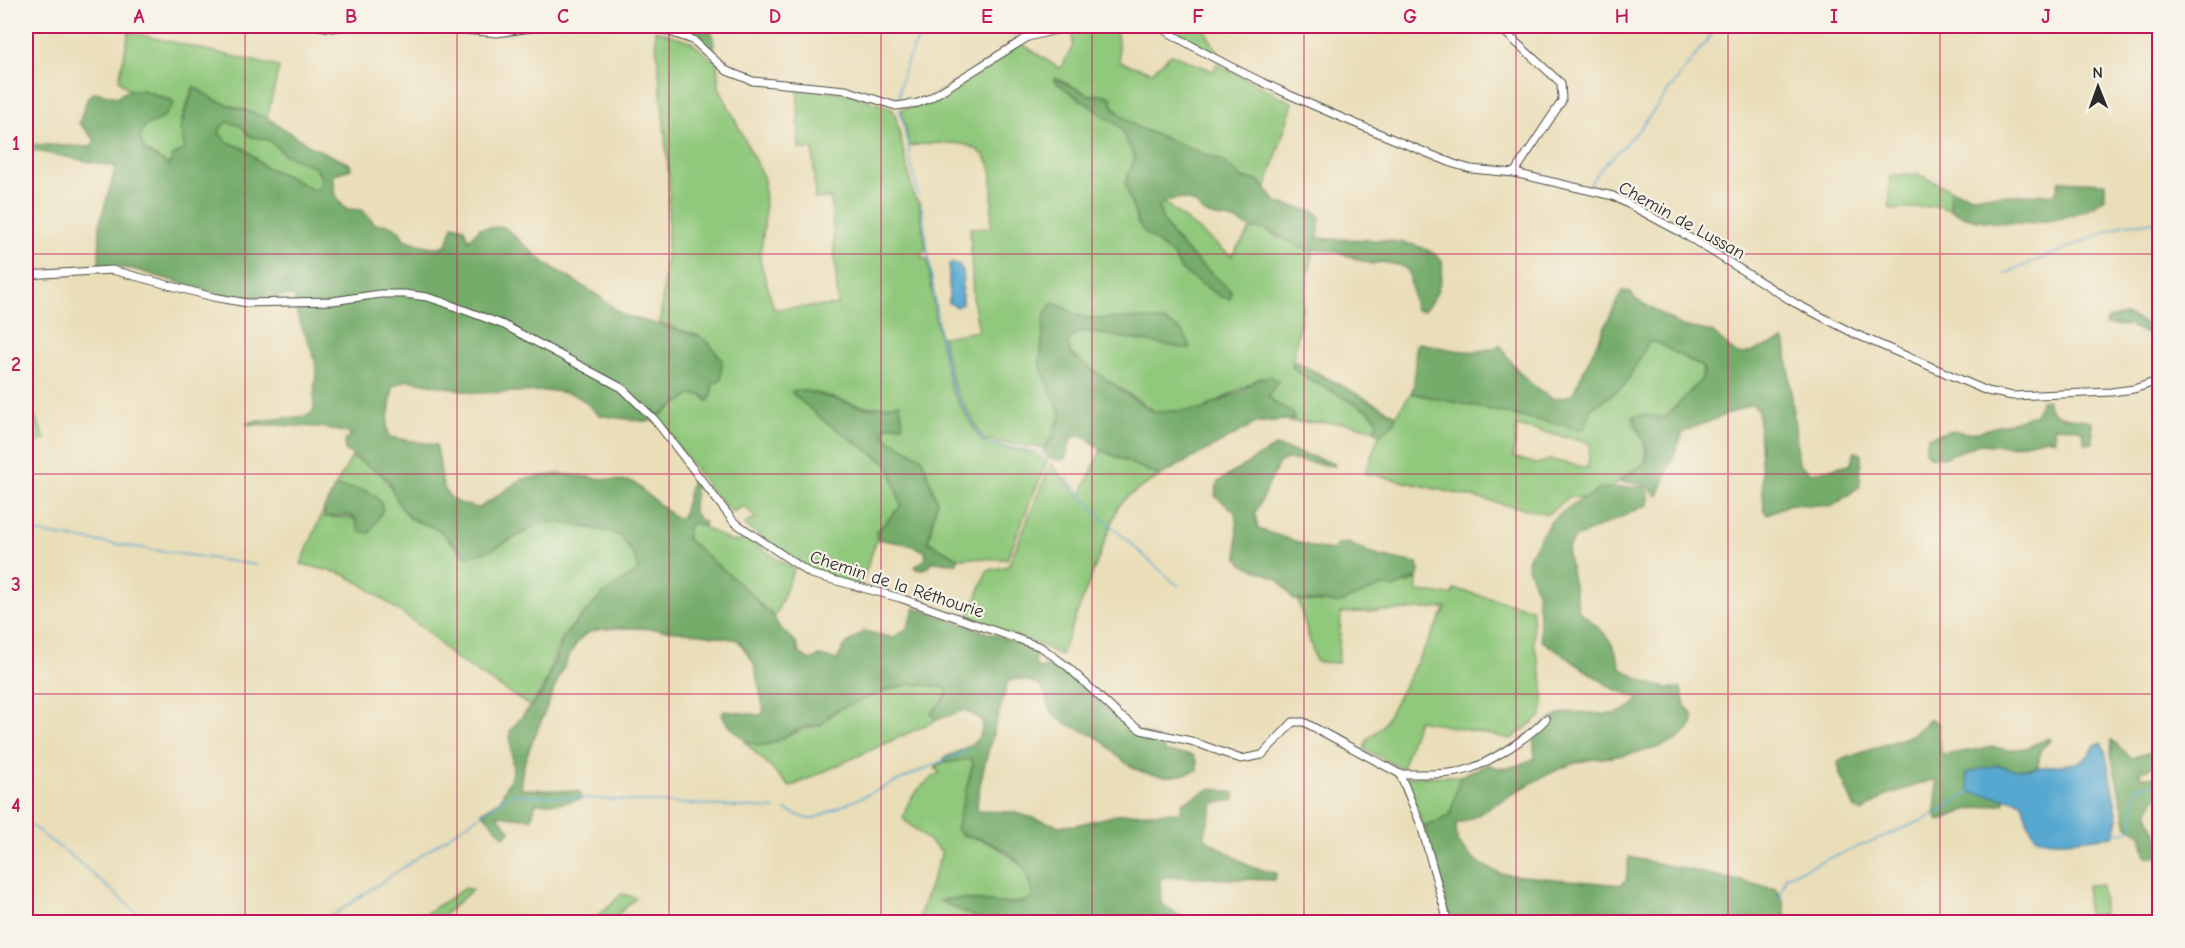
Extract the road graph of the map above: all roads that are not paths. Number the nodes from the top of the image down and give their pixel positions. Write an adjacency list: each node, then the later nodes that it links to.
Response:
1 (320, 26): 2 (street)
2 (345, 26)
3 (422, 26): 4 (street)
4 (545, 26)
5 (652, 26): 6 (street)
6 (1072, 26)
7 (1158, 26): 9 (street, Chemin de Lussan)
8 (1498, 26): 9 (street)
9 (1514, 173): 11 (street, Chemin de Lussan)
10 (26, 275): 13 (street, Chemin de la Réthourie)
11 (2160, 380)
12 (1546, 719): 13 (street)
13 (1400, 774): 14 (street)
14 (1448, 922)

